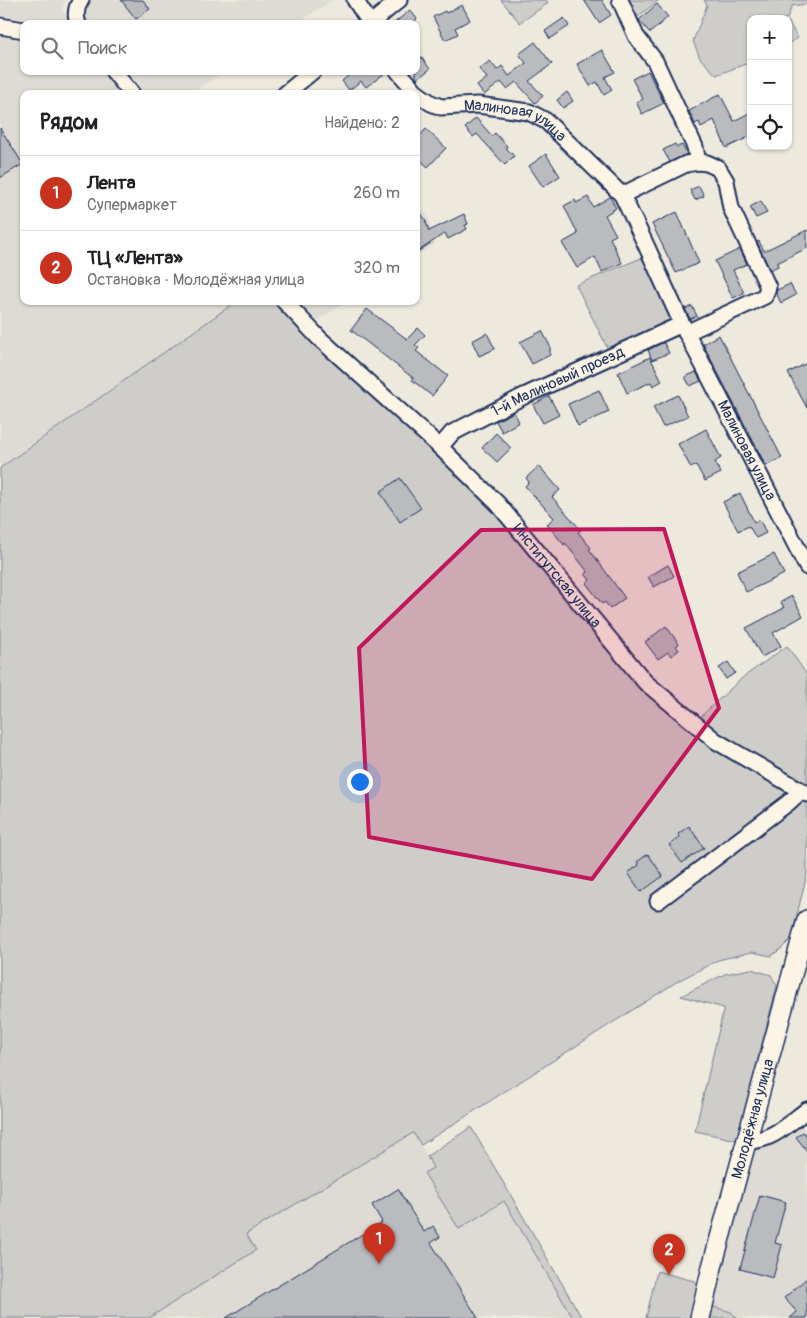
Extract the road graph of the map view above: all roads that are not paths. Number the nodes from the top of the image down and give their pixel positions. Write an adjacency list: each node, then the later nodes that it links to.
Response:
1 (81, 0): 5 (street)
2 (355, 0): 6 (street)
3 (399, 0): 7 (street)
4 (620, 0): 17 (street)
5 (76, 20)
6 (368, 20)
7 (375, 20)
8 (0, 26): 9 (street)
9 (20, 29)
10 (117, 75): 13 (street)
11 (308, 75): 14 (street)
12 (401, 75): 15 (street, Малиновая улица)
13 (129, 90)
14 (290, 90)
15 (415, 90)
16 (420, 96): 18 (street, Малиновая улица)
17 (698, 162): 18 (street); 20 (street)
18 (622, 195): 20 (street, Малиновая улица)
19 (288, 305): 21 (street, Институтская улица)
20 (684, 329): 21 (street, 1-й Малиновый проезд); 22 (street, Малиновая улица)
21 (440, 446): 23 (street, Институтская улица)
22 (807, 567)
23 (804, 792): 24 (street)
24 (658, 900)
25 (807, 920): 27 (street, Молодёжная улица)
26 (807, 1110): 27 (street)
27 (747, 1141): 28 (street, Молодёжная улица)
28 (700, 1318)

